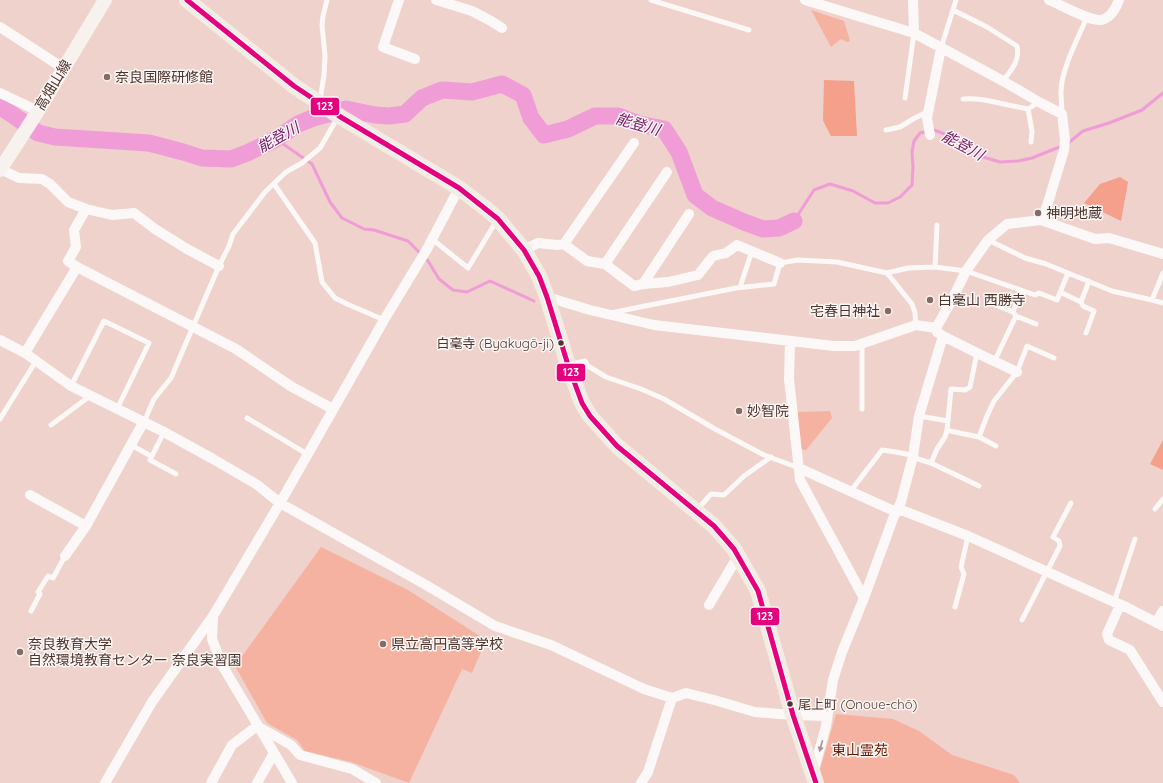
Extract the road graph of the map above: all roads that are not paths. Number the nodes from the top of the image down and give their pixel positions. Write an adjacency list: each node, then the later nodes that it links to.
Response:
1 (187, 0): 26 (main road)
2 (328, 0): 26 (lane)
3 (399, 0): 19 (street)
4 (436, 0): 15 (street)
5 (651, 0): 16 (lane)
6 (805, 0): 17 (street)
7 (913, 0): 17 (street)
8 (956, 0): 12 (lane)
9 (1049, 0): 13 (street)
10 (1119, 0): 13 (street)
11 (102, 1): 20 (main road, 高畑山線)
12 (953, 10): 18 (lane); 21 (lane)
13 (1087, 17): 28 (lane)
14 (0, 27): 20 (street)
15 (502, 28)
16 (749, 30)
17 (914, 33): 18 (street); 23 (lane)
18 (942, 48): 21 (street); 29 (street)
19 (416, 59)
20 (63, 68): 30 (main road, 高畑山線)
21 (1003, 81): 25 (street)
22 (0, 93): 30 (street)
23 (905, 98)
24 (963, 99): 27 (lane)
25 (1039, 102): 27 (lane); 28 (street)
26 (322, 105): 31 (main road)
27 (1028, 108): 35 (lane)
28 (1062, 114): 43 (street)
29 (928, 115): 32 (lane); 33 (street)
30 (34, 116): 36 (main road, 高畑山線)
31 (338, 116): 38 (lane); 39 (main road)
32 (886, 130)
33 (930, 135)
34 (634, 142): 47 (street)
35 (1031, 142)
36 (0, 169): 40 (street)
37 (667, 172): 52 (street)
38 (274, 184): 53 (lane); 72 (lane)
39 (459, 188): 42 (main road); 45 (street)
40 (86, 209): 53 (street); 54 (street)
41 (689, 214): 61 (street)
42 (498, 219): 45 (lane); 48 (main road)
43 (1041, 220): 46 (street); 50 (street)
44 (937, 225): 55 (lane)
45 (432, 239): 72 (street)
46 (988, 240): 56 (street); 58 (lane)
47 (564, 244): 48 (street); 52 (street)
48 (524, 250): 65 (main road)
49 (752, 251): 51 (street); 61 (street); 62 (lane)
50 (1163, 254)
51 (780, 263): 57 (lane); 62 (lane)
52 (605, 264): 61 (street)
53 (219, 266): 75 (lane)
54 (77, 267): 75 (street); 82 (street)
55 (935, 267): 56 (lane); 57 (lane)
56 (966, 271): 63 (lane); 76 (street)
57 (887, 273): 74 (lane)
58 (1068, 273): 60 (lane); 64 (lane)
59 (1163, 274): 66 (lane)
60 (1089, 281): 66 (lane); 67 (lane)
61 (643, 284)
62 (740, 287): 70 (lane)
63 (1021, 290): 64 (lane); 71 (lane)
64 (1060, 292): 67 (lane)
65 (547, 297): 70 (street); 86 (main road)
66 (1152, 300): 68 (lane)
67 (1081, 302): 77 (lane)
68 (1163, 303)
69 (993, 304): 71 (lane)
70 (609, 314): 79 (street)
71 (1014, 314): 73 (lane); 85 (lane)
72 (384, 320): 90 (street)
73 (1036, 324)
74 (916, 325): 76 (street); 80 (street)
75 (193, 327): 90 (street); 97 (lane)
76 (940, 332): 81 (street); 93 (street)
77 (1086, 334)
78 (0, 340): 82 (street)
79 (790, 342): 80 (street); 109 (street)
80 (862, 343): 91 (lane)
81 (977, 353): 85 (street); 96 (lane)
82 (25, 354): 84 (street)
83 (1054, 358): 87 (lane)
84 (36, 361): 88 (street); 95 (lane)
85 (994, 362): 87 (street)
86 (568, 365): 107 (lane); 118 (main road)
87 (1017, 372): 101 (lane)
88 (71, 386): 89 (street); 92 (lane)
89 (90, 396): 92 (street); 98 (lane)
90 (333, 409): 104 (street)
91 (862, 409)
92 (117, 410): 97 (street)
93 (919, 416): 96 (lane); 106 (street)
94 (247, 418): 104 (lane)
95 (0, 419)
96 (948, 421): 99 (lane)
97 (143, 423): 100 (street); 102 (street)
98 (51, 425)
99 (947, 430): 101 (lane); 108 (lane)
100 (164, 432): 105 (lane); 115 (street)
101 (979, 437): 103 (lane)
102 (131, 444): 105 (lane); 120 (street)
103 (996, 446)
104 (307, 454): 115 (street)
105 (152, 456): 110 (lane)
106 (913, 456): 108 (lane); 112 (lane); 119 (street)
107 (771, 458): 109 (lane); 118 (lane)
108 (931, 463): 111 (lane)
109 (799, 468): 112 (street); 126 (street)
110 (176, 474)
111 (979, 486)
112 (850, 492): 119 (street)
113 (30, 494): 120 (street)
114 (1163, 499): 117 (lane)
115 (280, 503): 132 (street); 135 (street)
116 (1071, 503): 125 (lane)
117 (1155, 509)
118 (696, 511): 124 (main road)
119 (898, 511): 121 (street); 126 (street)
120 (86, 526): 123 (street)
121 (968, 536): 125 (street); 129 (lane)
122 (1135, 539): 127 (lane)
123 (65, 556): 130 (lane)
124 (738, 556): 128 (street); 137 (main road)
125 (1046, 571): 127 (street); 133 (lane)
126 (864, 598): 138 (street)
127 (1117, 604): 134 (street); 136 (street)
128 (709, 605)
129 (955, 607)
130 (30, 611)
131 (1163, 611): 134 (street)
132 (213, 616): 139 (street); 142 (street)
133 (1022, 620)
134 (1160, 624)
135 (672, 698): 137 (street); 147 (street)
136 (1163, 702)
137 (793, 716): 138 (street); 141 (main road)
138 (827, 716): 141 (street, one-way to 141)
139 (257, 726): 140 (street); 143 (street); 146 (street)
140 (274, 753): 144 (street); 145 (street)
141 (814, 779)
142 (105, 783)
143 (211, 783)
144 (257, 783)
145 (292, 783)
146 (376, 783)
147 (641, 783)

